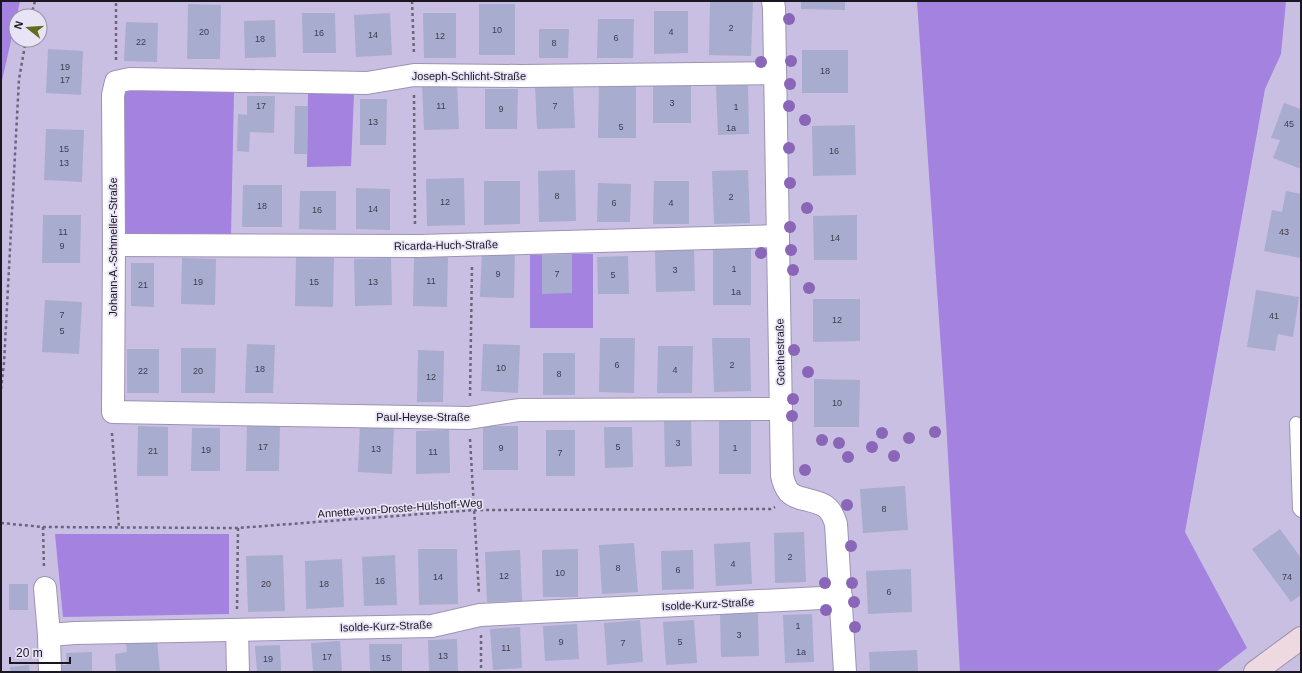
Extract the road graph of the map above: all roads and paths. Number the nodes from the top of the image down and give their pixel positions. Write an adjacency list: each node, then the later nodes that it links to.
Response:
1 (116, 1): 7 (path)
2 (412, 1): 6 (path)
3 (773, 1): 5 (street, Goethestraße)
4 (25, 48): 12 (path)
5 (775, 73): 6 (street, Joseph-Schlicht-Straße); 8 (street, Goethestraße)
6 (414, 75): 7 (street, Joseph-Schlicht-Straße); 11 (path)
7 (116, 82): 9 (street, Johann-A.-Schmeller-Straße)
8 (778, 236): 10 (street, Ricarda-Huch-Straße); 13 (street, Goethestraße)
9 (114, 245): 11 (street, Ricarda-Huch-Straße); 14 (street, Johann-A.-Schmeller-Straße)
10 (472, 245): 11 (street, Ricarda-Huch-Straße); 15 (path)
11 (419, 246)
12 (1, 390)
13 (780, 409): 15 (street, Paul-Heyse-Straße); 17 (street, Goethestraße)
14 (113, 412): 15 (street, Paul-Heyse-Straße); 22 (path)
15 (469, 418): 18 (path)
16 (1296, 423): 19 (lane)
17 (797, 497): 18 (path, Annette-von-Droste-Hülshoff-Weg); 25 (street)
18 (474, 510): 23 (path, Annette-von-Droste-Hülshoff-Weg); 26 (path)
19 (1301, 511)
20 (1, 523): 21 (path, Annette-von-Droste-Hülshoff-Weg)
21 (43, 527): 22 (path, Annette-von-Droste-Hülshoff-Weg); 24 (path)
22 (119, 528): 23 (path, Annette-von-Droste-Hülshoff-Weg)
23 (238, 528): 27 (path)
24 (45, 588): 28 (street)
25 (841, 597): 26 (street, Isolde-Kurz-Straße); 33 (street)
26 (480, 615): 27 (street, Isolde-Kurz-Straße); 32 (path)
27 (237, 630): 28 (street, Isolde-Kurz-Straße); 31 (street)
28 (49, 635): 30 (street)
29 (1301, 638): 34 (street)
30 (50, 672)
31 (238, 672)
32 (481, 672)
33 (845, 672)
34 (1255, 672)

